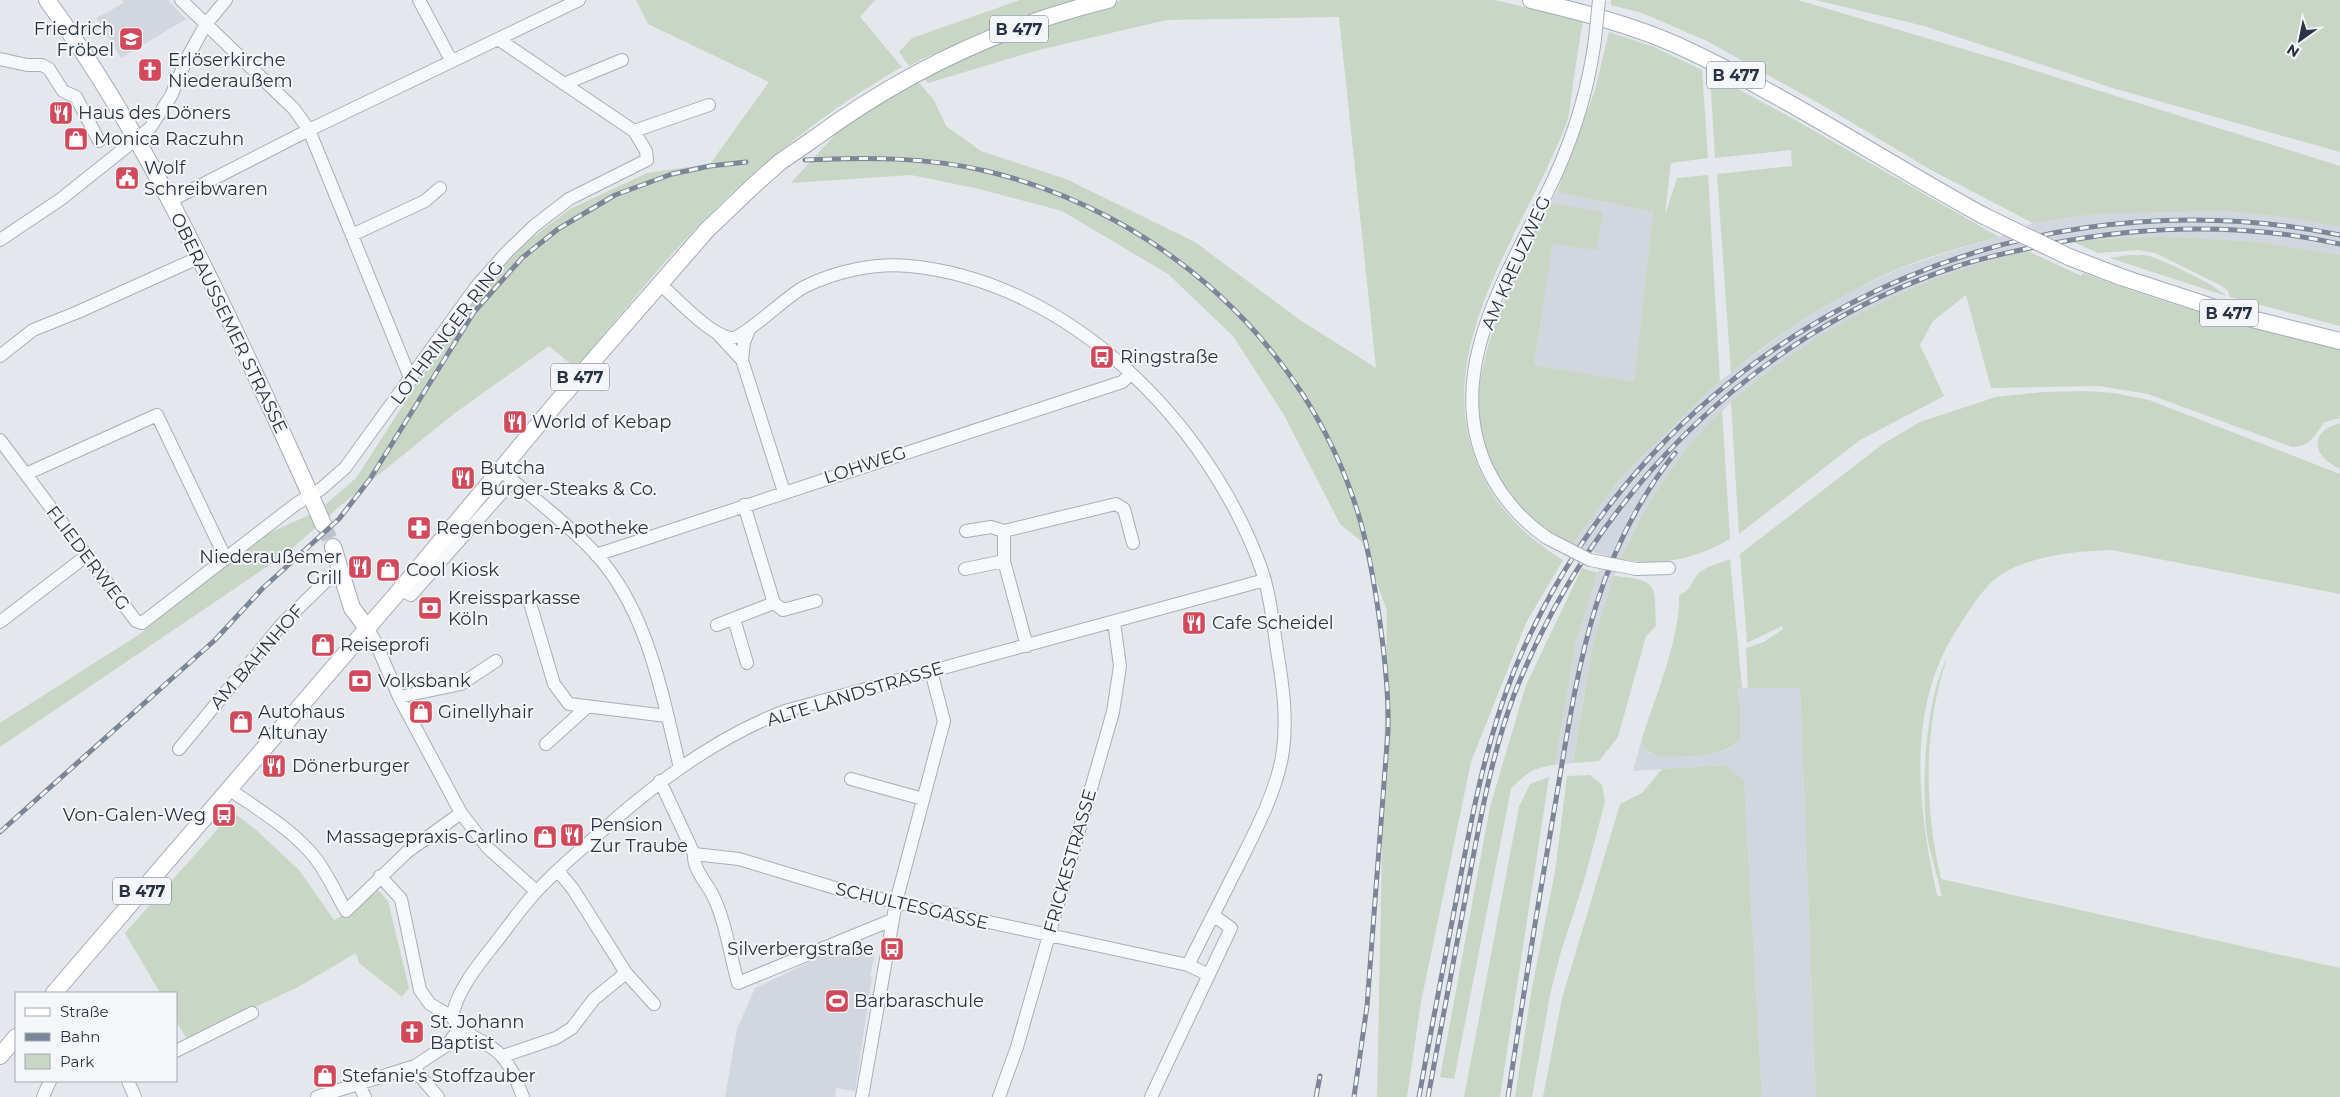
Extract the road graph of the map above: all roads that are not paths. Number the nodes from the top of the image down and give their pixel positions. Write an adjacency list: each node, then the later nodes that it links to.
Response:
1 (47, 0): 18 (main road, OBERAUSSEMER STRASSE)
2 (181, 0): 9 (street)
3 (226, 0): 9 (street)
4 (419, 0): 12 (street)
5 (579, 0): 10 (street)
6 (1108, 0): 25 (main road, B 477, bridge)
7 (1531, 0): 28 (main road, B 477, bridge)
8 (1599, 0): 48 (street, AM KREUZWEG, bridge)
9 (206, 24): 16 (street); 18 (street)
10 (498, 39): 12 (street); 14 (street, LOTHRINGER RING)
11 (0, 59): 19 (street)
12 (451, 60): 16 (street)
13 (622, 60): 14 (street)
14 (564, 84): 17 (street, LOTHRINGER RING)
15 (709, 105): 17 (street)
16 (309, 130): 21 (street); 22 (street)
17 (634, 131): 32 (street, LOTHRINGER RING)
18 (137, 139): 21 (main road, OBERAUSSEMER STRASSE); 23 (street)
19 (99, 141)
20 (440, 188): 22 (street)
21 (170, 201): 24 (main road, OBERAUSSEMER STRASSE)
22 (352, 235): 32 (street)
23 (0, 240)
24 (200, 257): 29 (street); 37 (main road, OBERAUSSEMER STRASSE)
25 (660, 284): 27 (street); 35 (main road, B 477)
26 (750, 329): 27 (street); 30 (street); 31 (street)
27 (718, 334): 30 (street)
28 (2340, 341)
29 (0, 356)
30 (742, 360): 36 (street)
31 (1131, 374): 36 (street, LOHWEG); 51 (street)
32 (412, 380): 37 (street, LOTHRINGER RING)
33 (0, 440): 34 (street, FLIEDERWEG)
34 (26, 474): 45 (street, FLIEDERWEG); 46 (street)
35 (506, 475): 44 (street); 59 (main road, B 477)
36 (784, 492): 38 (street, LOHWEG)
37 (310, 494): 39 (main road, OBERAUSSEMER STRASSE); 46 (street, FLIEDERWEG)
38 (744, 505): 44 (street, LOHWEG); 54 (street)
39 (323, 524)
40 (966, 531): 41 (street)
41 (1004, 531): 42 (street); 47 (street)
42 (1133, 543)
43 (333, 548): 50 (main road)
44 (596, 554): 66 (street)
45 (86, 556): 46 (street, FLIEDERWEG); 56 (street)
46 (226, 559)
47 (1004, 561): 49 (street); 60 (street)
48 (1668, 568)
49 (965, 569)
50 (340, 572): 59 (main road); 68 (street, AM BAHNHOF)
51 (1264, 580): 57 (street, ALTE LANDSTRASSE); 80 (street)
52 (816, 601): 54 (street)
53 (530, 603): 65 (street)
54 (774, 603): 55 (street)
55 (734, 619): 58 (street); 62 (street)
56 (0, 622)
57 (1114, 622): 60 (street, ALTE LANDSTRASSE); 82 (street, FRICKESTRASSE)
58 (717, 624)
59 (367, 628): 64 (street); 72 (main road, B 477)
60 (1027, 646): 63 (street, ALTE LANDSTRASSE)
61 (496, 661): 64 (street)
62 (747, 663)
63 (931, 671): 69 (street, ALTE LANDSTRASSE); 73 (street)
64 (399, 697): 74 (street)
65 (586, 707): 66 (street); 67 (street)
66 (667, 716): 69 (street)
67 (546, 744)
68 (179, 749)
69 (680, 768): 71 (street, ALTE LANDSTRASSE)
70 (850, 779): 73 (street)
71 (660, 781): 75 (street); 76 (street, ALTE LANDSTRASSE)
72 (229, 789): 77 (street); 86 (main road, B 477)
73 (923, 799): 79 (street)
74 (461, 814): 77 (street); 78 (street)
75 (694, 854): 79 (street, SCHULTESGASSE); 81 (street)
76 (558, 871): 78 (street, ALTE LANDSTRASSE); 84 (street)
77 (380, 876): 89 (street)
78 (536, 891): 89 (street, ALTE LANDSTRASSE)
79 (896, 902): 81 (street); 82 (street, SCHULTESGASSE)
80 (1213, 915): 83 (street); 85 (street)
81 (892, 920): 105 (street)
82 (1049, 937): 83 (street, SCHULTESGASSE); 106 (street, FRICKESTRASSE)
83 (1188, 965): 85 (street, SCHULTESGASSE)
84 (626, 972): 87 (street); 94 (street)
85 (1209, 975): 107 (street)
86 (61, 991)
87 (654, 1004)
88 (252, 1013): 92 (street)
89 (452, 1017): 90 (street)
90 (459, 1029): 94 (street); 95 (street)
91 (15, 1038): 93 (main road)
92 (178, 1050)
93 (0, 1056)
94 (503, 1056): 104 (street)
95 (415, 1066): 98 (street); 103 (street)
96 (50, 1082): 99 (street)
97 (128, 1082): 100 (street)
98 (358, 1083): 101 (street); 102 (street)
99 (43, 1097)
100 (135, 1097)
101 (317, 1097)
102 (364, 1097)
103 (438, 1097)
104 (523, 1097)
105 (862, 1097)
106 (999, 1097)
107 (1151, 1097)

